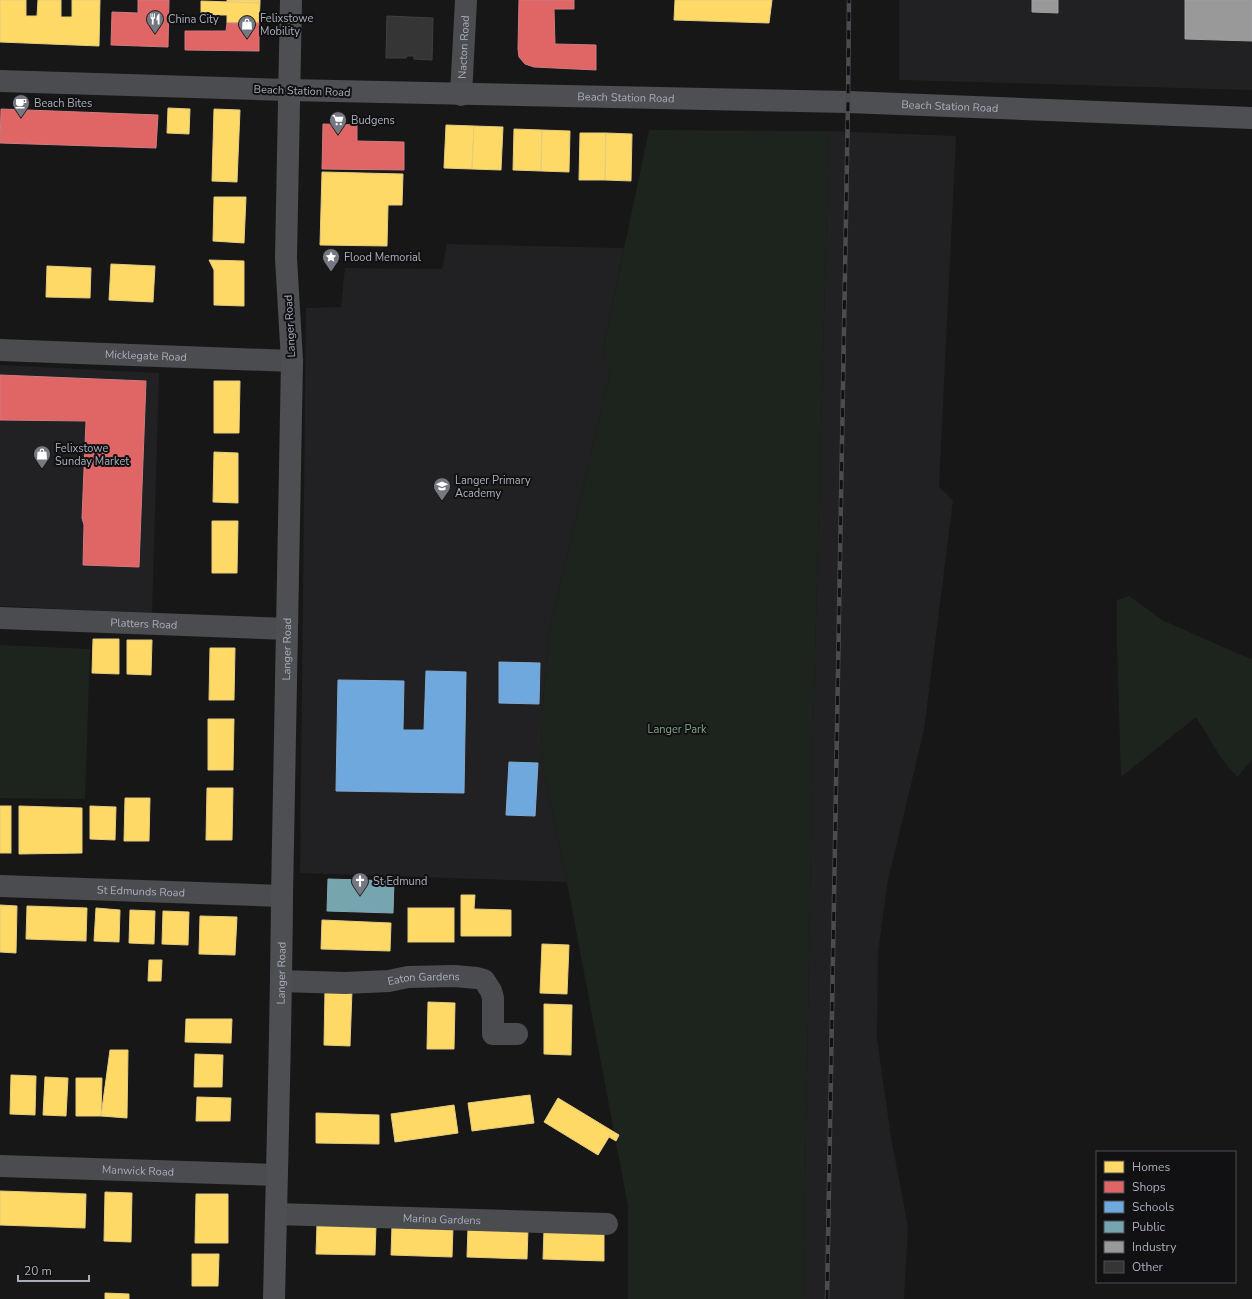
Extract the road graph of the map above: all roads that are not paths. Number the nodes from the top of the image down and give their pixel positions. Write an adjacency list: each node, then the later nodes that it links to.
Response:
1 (291, 0): 4 (main road, Langer Road)
2 (466, 0): 5 (street, Nacton Road)
3 (0, 81): 4 (street, Beach Station Road)
4 (289, 90): 5 (main road, Beach Station Road); 8 (main road, Langer Road)
5 (461, 95): 6 (main road, Beach Station Road)
6 (1252, 118)
7 (0, 350): 8 (street, Micklegate Road)
8 (292, 361): 10 (main road, Langer Road)
9 (0, 618): 10 (street, Platters Road)
10 (287, 629): 12 (main road, Langer Road)
11 (0, 886): 12 (street, St Edmunds Road)
12 (282, 896): 13 (main road, Langer Road)
13 (282, 981): 14 (street, Eaton Gardens); 16 (main road, Langer Road)
14 (518, 1034)
15 (0, 1166): 16 (street, Manwick Road)
16 (276, 1174): 17 (main road, Langer Road)
17 (276, 1214): 18 (street, Marina Gardens); 19 (main road, Langer Road)
18 (607, 1224)
19 (274, 1299)

